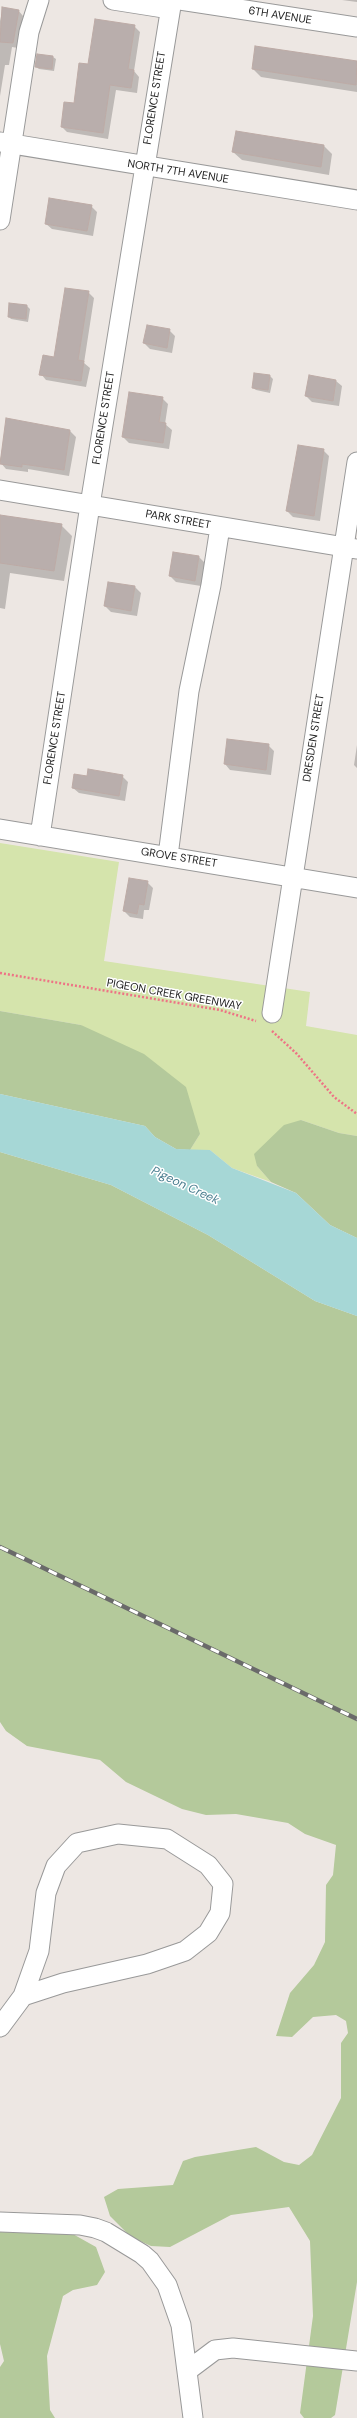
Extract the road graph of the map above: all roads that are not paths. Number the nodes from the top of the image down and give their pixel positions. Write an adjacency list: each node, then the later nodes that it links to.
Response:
1 (40, 0): 5 (street)
2 (113, 0): 3 (street, 6TH AVENUE)
3 (174, 3): 4 (street, 6TH AVENUE); 6 (street, FLORENCE STREET)
4 (357, 28)
5 (6, 143): 6 (street, NORTH 7TH AVENUE); 8 (street)
6 (144, 167): 7 (street, NORTH 7TH AVENUE); 11 (street, FLORENCE STREET)
7 (357, 200)
8 (0, 220)
9 (357, 462): 13 (street, DRESDEN STREET)
10 (0, 490): 11 (street, PARK STREET)
11 (90, 505): 12 (street, PARK STREET); 15 (street, FLORENCE STREET)
12 (220, 527): 13 (street, PARK STREET); 16 (street)
13 (350, 548): 17 (street, DRESDEN STREET)
14 (0, 829): 15 (street, GROVE STREET)
15 (40, 836): 16 (street, GROVE STREET)
16 (168, 856): 17 (street, GROVE STREET)
17 (293, 876): 18 (street, GROVE STREET); 19 (street, DRESDEN STREET)
18 (357, 888)
19 (267, 1022)
20 (23, 1996): 20 (street); 21 (street)
21 (0, 2027)
22 (0, 2222): 24 (street)
23 (357, 2361): 24 (street)
24 (187, 2371): 25 (street)
25 (193, 2418)

